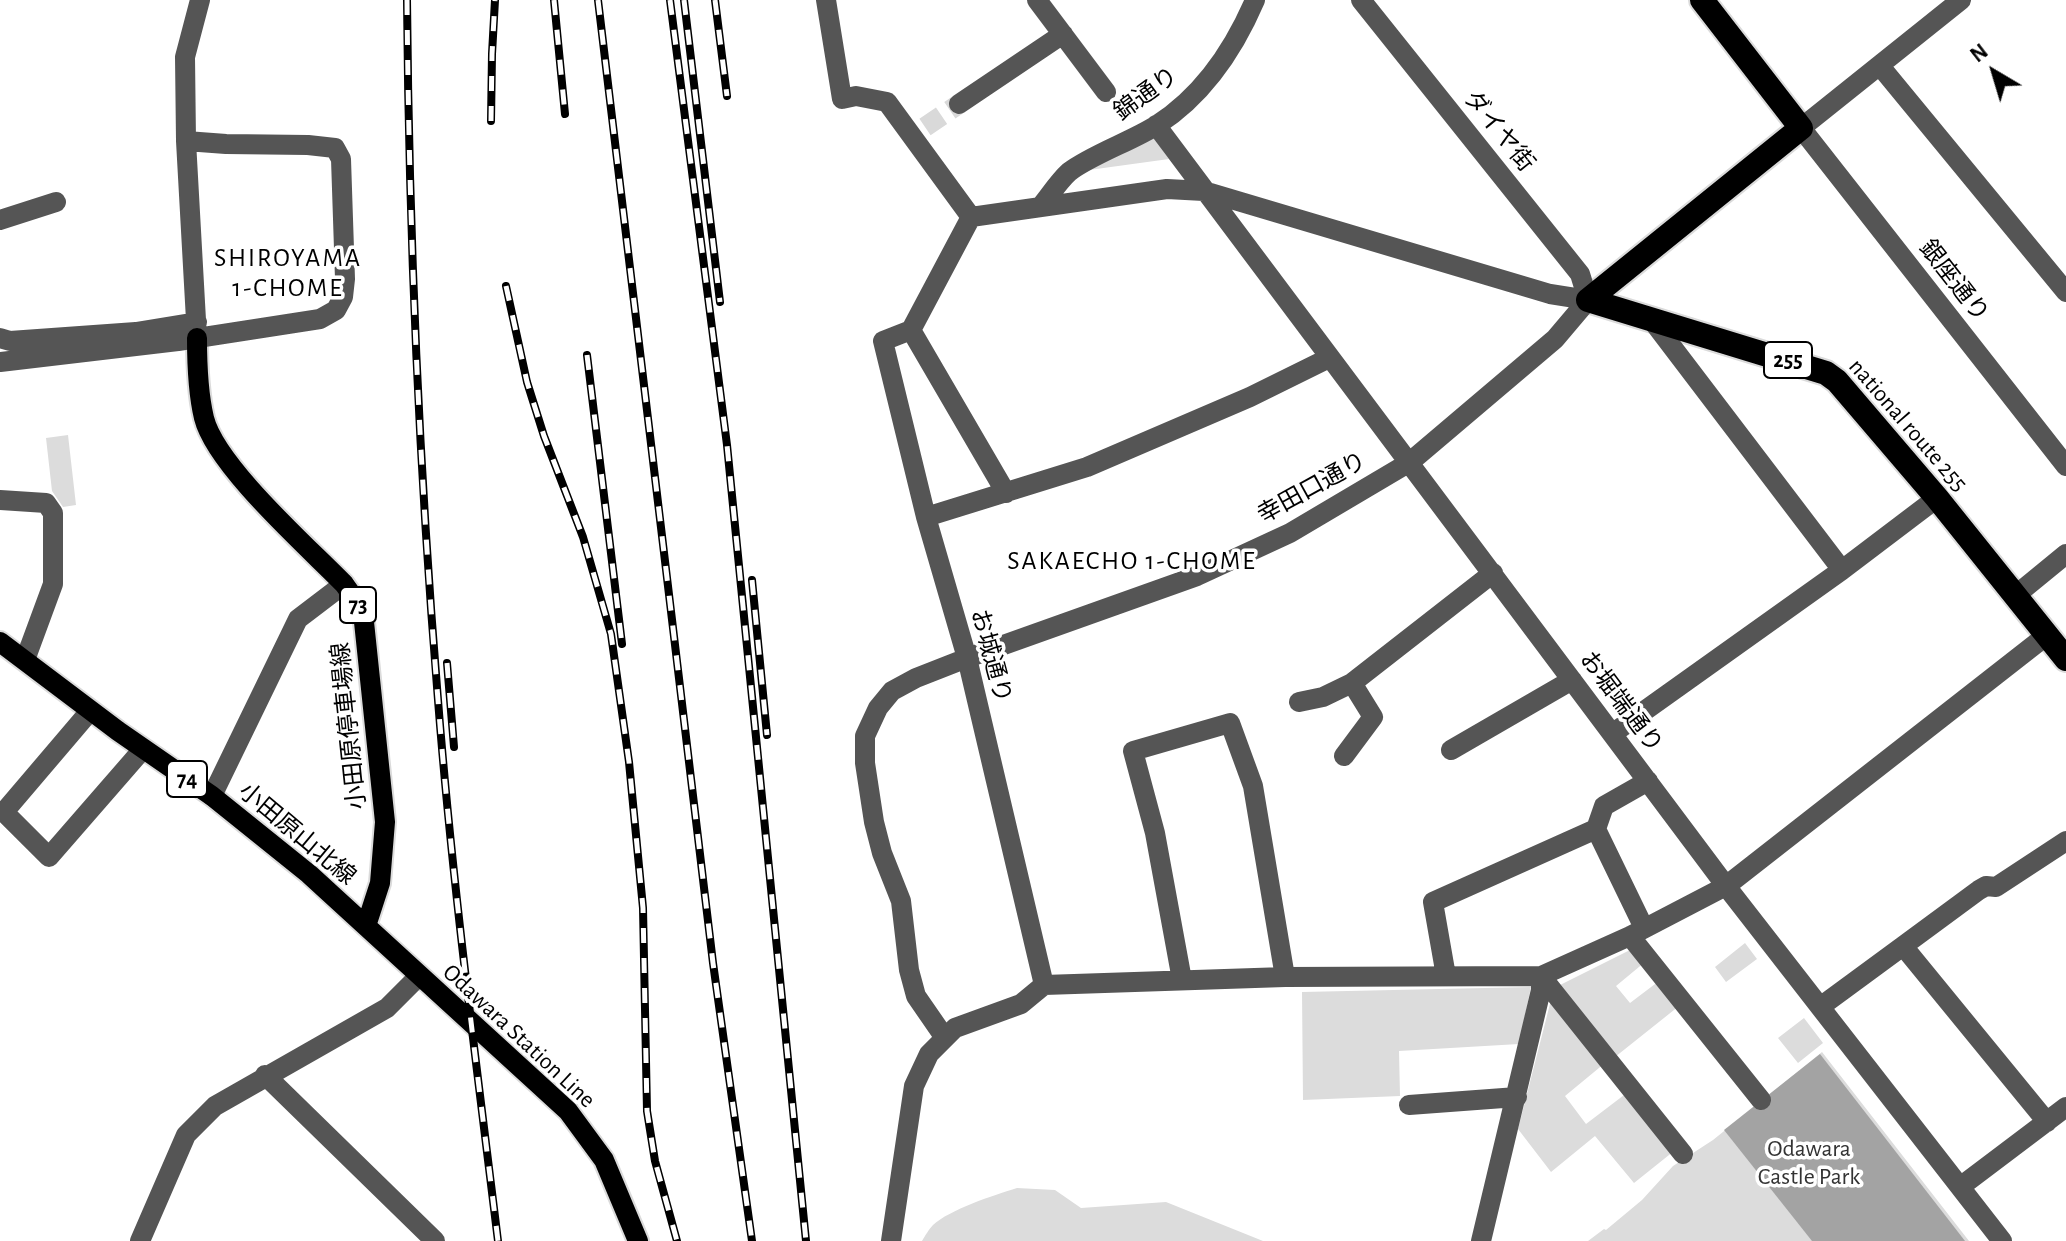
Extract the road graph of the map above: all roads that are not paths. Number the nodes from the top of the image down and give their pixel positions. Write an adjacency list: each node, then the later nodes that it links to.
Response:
1 (200, 0): 14 (street)
2 (1037, 0): 8 (street)
3 (1255, 0): 12 (street, 錦通り)
4 (1361, 0): 21 (street, ダイヤ街)
5 (1702, 0): 13 (highway)
6 (1961, 0): 9 (street)
7 (830, 1): 18 (street)
8 (1063, 34): 10 (street); 11 (street)
9 (1880, 66): 13 (street); 20 (street)
10 (1106, 92)
11 (959, 104)
12 (1156, 125): 15 (street, お堀端通り); 17 (street, 錦通り)
13 (1801, 128): 21 (highway); 29 (street, 銀座通り)
14 (186, 141): 23 (street); 23 (street)
15 (1204, 191): 17 (street); 21 (street); 26 (street, お堀端通り)
16 (56, 202): 19 (street)
17 (1041, 206): 18 (street)
18 (971, 217): 24 (street)
19 (0, 220)
20 (2066, 292)
21 (1588, 300): 22 (highway, national route 255 / 255); 28 (street, 幸田口通り)
22 (1651, 319): 31 (highway, national route 255 / 255); 35 (street)
23 (197, 330): 25 (street); 27 (street); 37 (main road, 小田原停車場線 / 73)
24 (911, 330): 30 (street); 33 (street, お城通り)
25 (0, 338)
26 (1329, 358): 28 (street, お堀端通り); 30 (street)
27 (0, 362)
28 (1410, 462): 36 (street, お堀端通り); 41 (street, 幸田口通り)
29 (2066, 466)
30 (1006, 493): 33 (street)
31 (1937, 498): 35 (street); 38 (highway, national route 255 / 255)
32 (0, 500): 43 (street)
33 (926, 517): 41 (street, お城通り)
34 (2066, 554): 38 (street)
35 (1842, 570): 48 (street)
36 (1493, 573): 44 (street, お堀端通り); 45 (street)
37 (344, 584): 53 (street); 57 (main road, 小田原停車場線 / 73)
38 (2016, 595): 39 (highway, national route 255 / 255)
39 (2047, 635): 42 (highway, national route 255 / 255); 56 (street)
40 (0, 642): 43 (main road, 小田原山北線 / 74)
41 (967, 658): 65 (street, お城通り); 67 (street, 幸田口通り)
42 (2066, 659)
43 (25, 660): 47 (main road, 小田原山北線 / 74)
44 (1572, 680): 48 (street, お堀端通り); 50 (street)
45 (1352, 683): 46 (street); 51 (street)
46 (1299, 702)
47 (90, 711): 49 (main road, 小田原山北線 / 74); 49 (street)
48 (1612, 734): 52 (street, お堀端通り)
49 (143, 749): 53 (main road, 小田原山北線 / 74)
50 (1451, 750)
51 (1344, 756)
52 (1648, 781): 54 (street); 56 (street, お堀端通り)
53 (212, 796): 57 (main road, 小田原山北線 / 74)
54 (1596, 829): 58 (street); 60 (street)
55 (2066, 841): 59 (street)
56 (1726, 886): 58 (street); 66 (street, お堀端通り)
57 (366, 926): 62 (main road, Odawara Station Line)
58 (1637, 932): 61 (street); 70 (street)
59 (1903, 946): 66 (street); 73 (street)
60 (1446, 976): 61 (street); 63 (street)
61 (1541, 976): 69 (street); 74 (street)
62 (418, 977): 68 (street); 78 (main road, Odawara Station Line)
63 (1285, 977): 64 (street); 64 (street)
64 (1182, 980): 65 (street)
65 (1044, 985): 67 (street)
66 (1820, 1007): 75 (street, お堀端通り)
67 (945, 1038): 79 (street)
68 (265, 1075): 76 (street); 77 (street)
69 (1517, 1097): 71 (street); 80 (street)
70 (1761, 1100)
71 (1409, 1105)
72 (2066, 1107): 73 (street)
73 (2047, 1122): 75 (street)
74 (1683, 1154)
75 (1960, 1187): 81 (street, お堀端通り)
76 (140, 1241)
77 (435, 1241)
78 (638, 1241)
79 (891, 1241)
80 (1481, 1241)
81 (2002, 1241)

